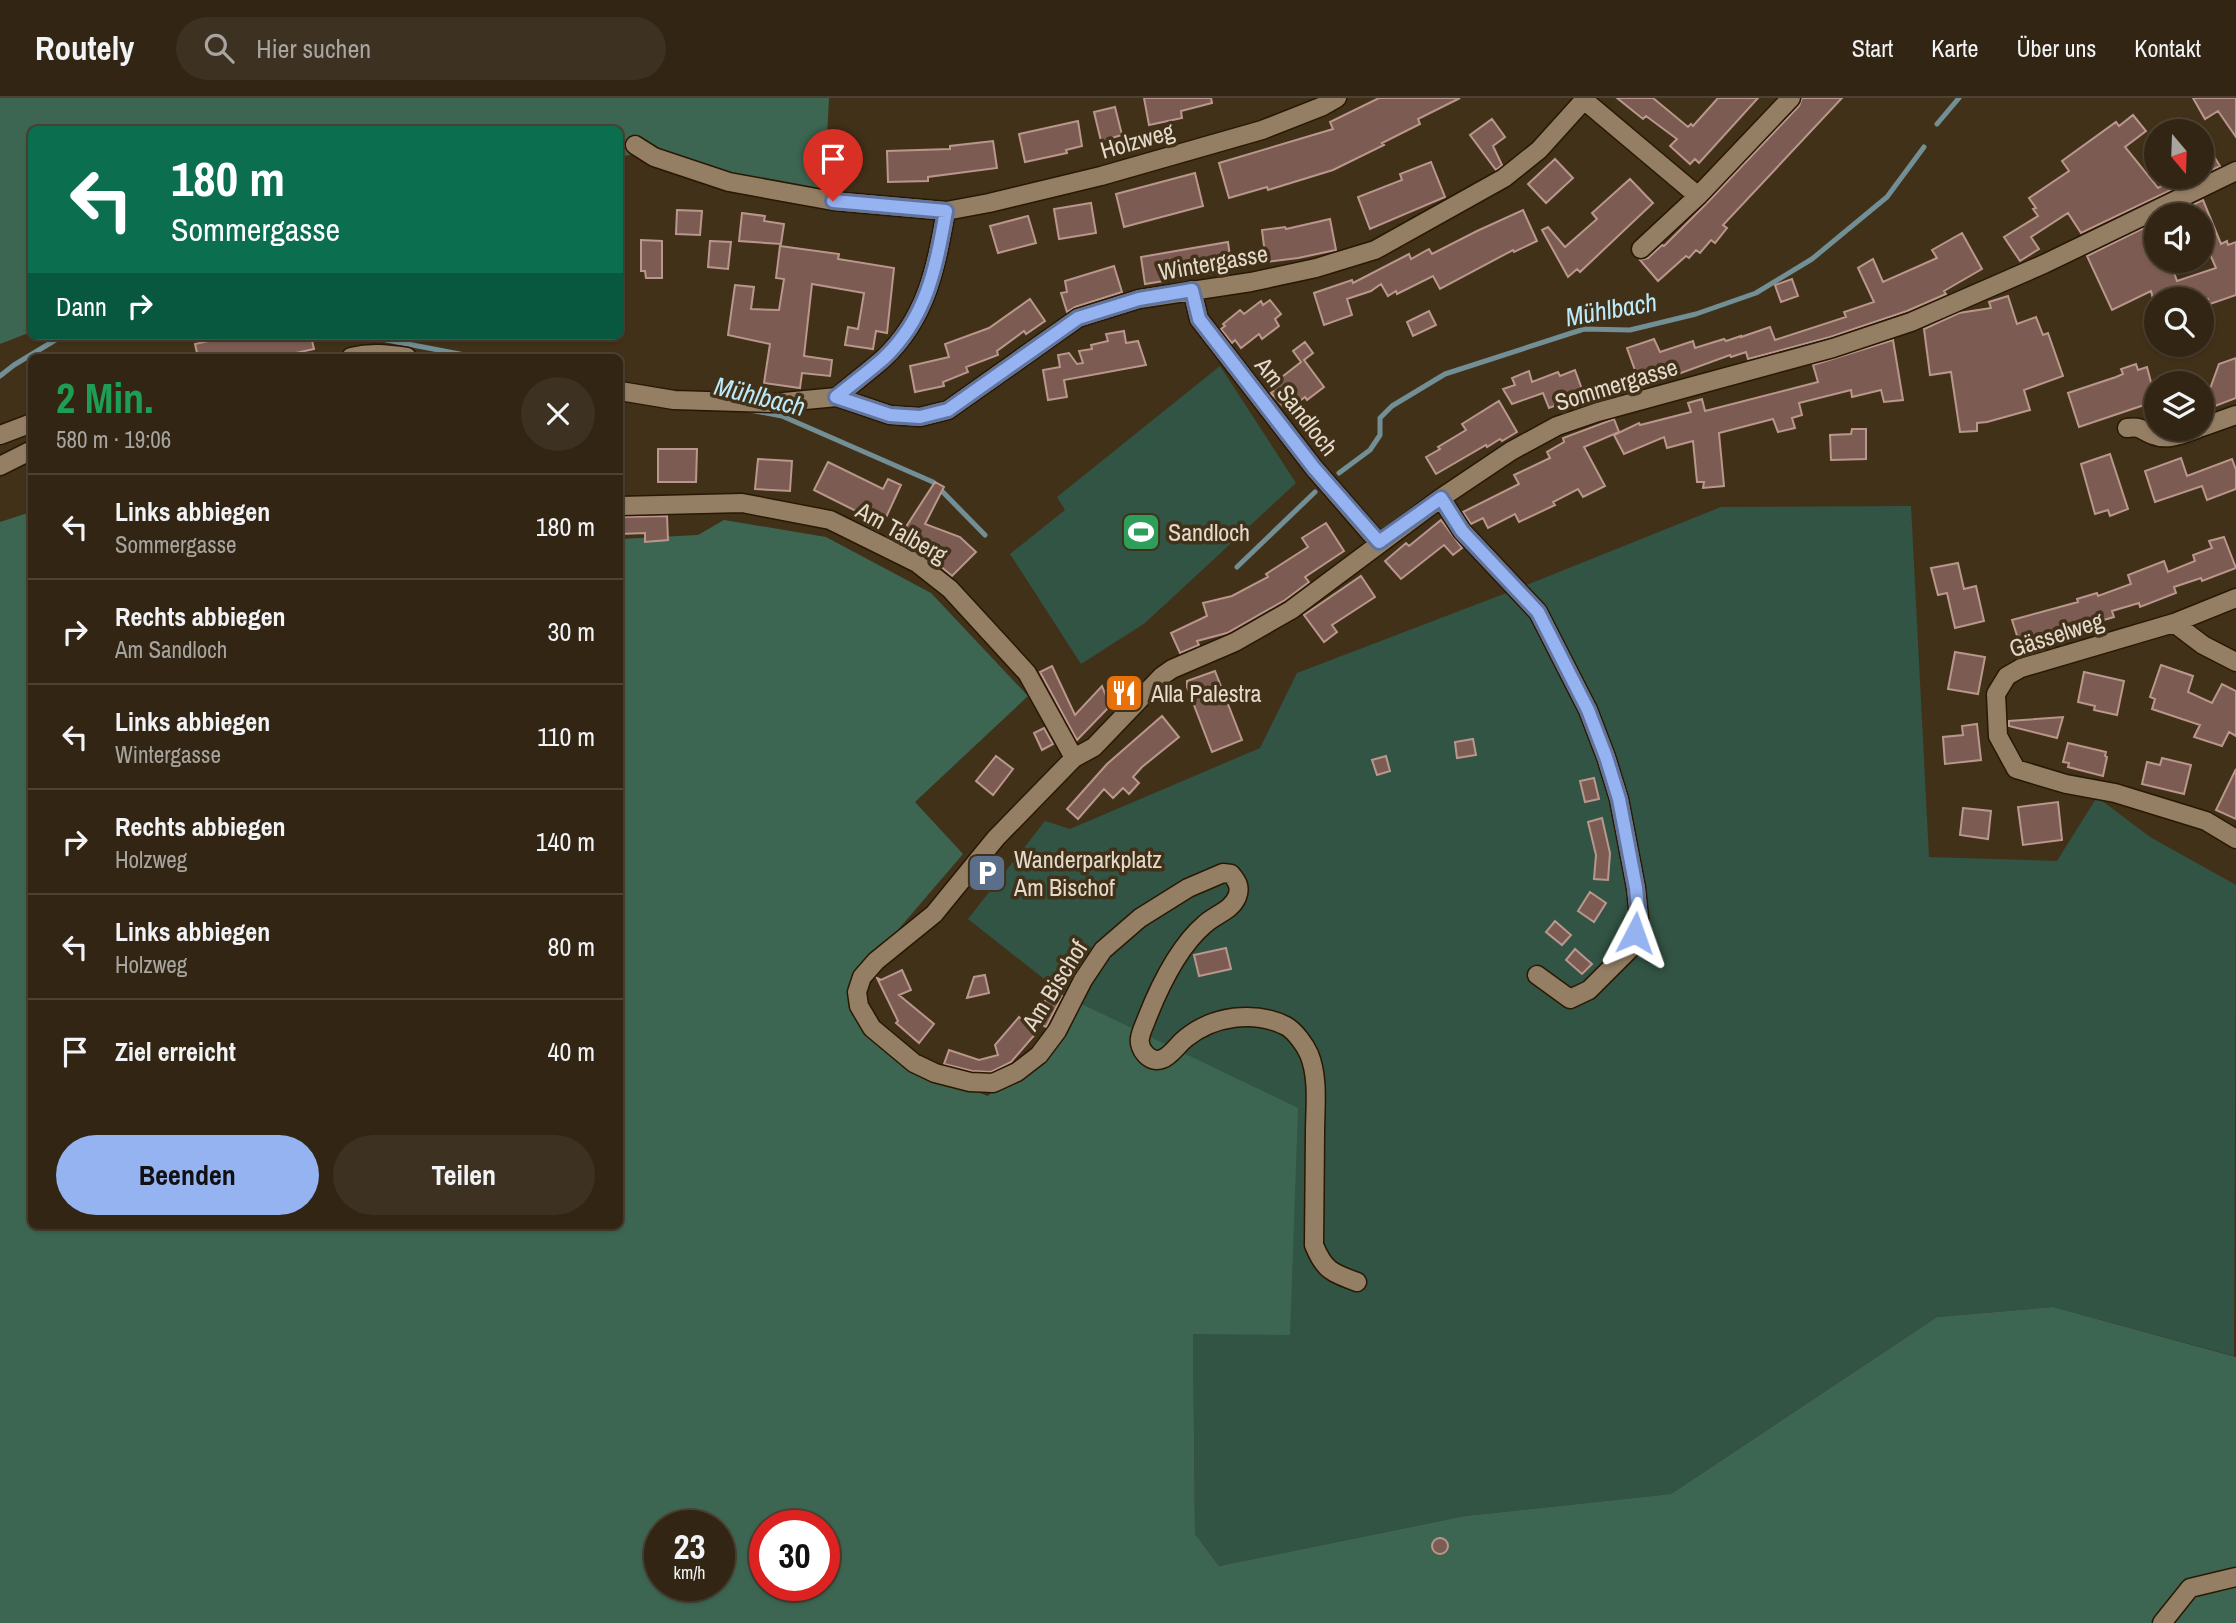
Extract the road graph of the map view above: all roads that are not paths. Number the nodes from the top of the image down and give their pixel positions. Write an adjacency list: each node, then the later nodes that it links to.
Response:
1 (1336, 98): 7 (street, Holzweg)
2 (1791, 98): 6 (street)
3 (1585, 99): 6 (street); 9 (street, Wintergasse)
4 (635, 145): 7 (street, Holzweg)
5 (2236, 171): 22 (street, Sommergasse)
6 (1698, 196): 8 (street)
7 (946, 211): 13 (street)
8 (1641, 249)
9 (1192, 290): 13 (street, Wintergasse); 24 (street, Am Sandloch)
10 (364, 354): 11 (street)
11 (388, 354)
12 (623, 392): 13 (street, Wintergasse)
13 (836, 397)
14 (2236, 415): 15 (street)
15 (2214, 423)
16 (28, 424): 19 (street)
17 (2127, 428): 18 (street)
18 (2144, 430)
19 (0, 435)
20 (28, 452): 21 (street)
21 (0, 466)
22 (1441, 498): 24 (street, Sommergasse); 30 (street)
23 (623, 506): 28 (street, Am Talberg)
24 (1379, 542): 28 (street, Sommergasse)
25 (2236, 598): 26 (street, Gässelweg)
26 (2174, 623): 27 (street); 29 (street, Gässelweg)
27 (2236, 662)
28 (1074, 758): 31 (street, Am Bischof)
29 (2236, 839)
30 (1537, 975)
31 (1357, 1282)
32 (2236, 1577): 33 (street)
33 (2162, 1623)

